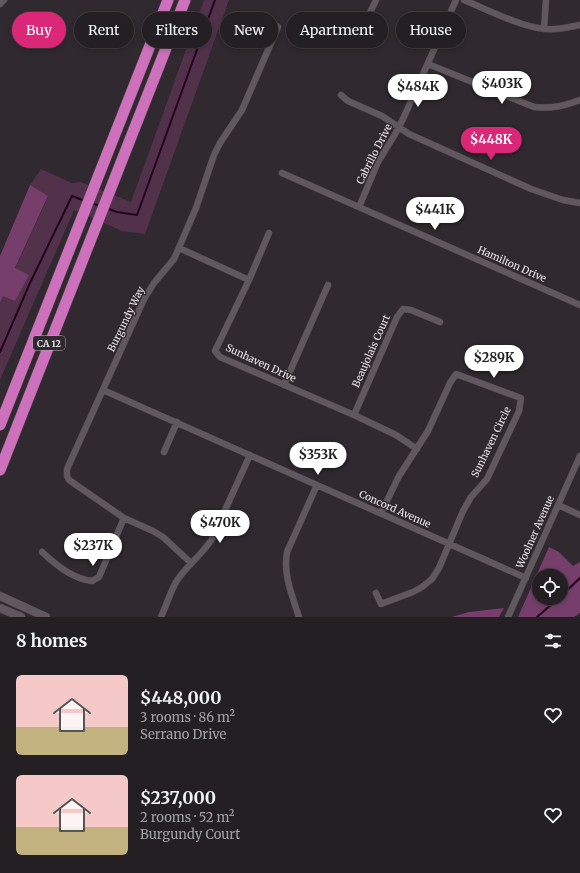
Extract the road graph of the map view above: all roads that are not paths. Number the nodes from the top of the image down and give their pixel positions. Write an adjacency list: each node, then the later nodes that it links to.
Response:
1 (4, 0): 8 (street)
2 (168, 0): 30 (highway, CA 12)
3 (185, 0): 35 (highway, CA 12)
4 (376, 0): 9 (street)
5 (456, 0): 13 (street, Cabrillo Drive)
6 (464, 0): 11 (street)
7 (546, 0): 11 (street)
8 (0, 4)
9 (370, 12)
10 (580, 25): 11 (street)
11 (544, 29)
12 (269, 48): 21 (street, Burgundy Way)
13 (428, 64): 15 (street); 16 (street, Cabrillo Drive)
14 (341, 95): 16 (street)
15 (580, 100)
16 (399, 127): 18 (street); 19 (street, Cabrillo Drive)
17 (282, 173): 19 (street, Hamilton Drive)
18 (580, 203)
19 (359, 207): 24 (street, Hamilton Drive)
20 (268, 233): 22 (street)
21 (179, 248): 22 (street); 27 (street, Burgundy Way)
22 (249, 280): 26 (street, Sunhaven Drive)
23 (328, 285): 26 (street)
24 (580, 305)
25 (440, 322): 28 (street, Beaujolais Court)
26 (284, 385): 28 (street, Sunhaven Drive)
27 (103, 390): 29 (street, Concord Avenue); 40 (street, Burgundy Way)
28 (354, 416): 31 (street, Sunhaven Drive)
29 (177, 422): 32 (street); 33 (street, Concord Avenue)
30 (0, 425)
31 (416, 449): 38 (street, Sunhaven Circle); 41 (street, Sunhaven Circle)
32 (164, 452)
33 (250, 456): 36 (street, Concord Avenue); 43 (street)
34 (580, 456): 37 (street, Woolner Avenue)
35 (0, 470)
36 (317, 485): 38 (street, Concord Avenue); 51 (street)
37 (558, 505): 39 (street); 44 (street, Woolner Avenue)
38 (382, 513): 41 (street, Concord Avenue)
39 (580, 515)
40 (124, 518): 42 (street); 43 (street, Burgundy Way)
41 (449, 544): 44 (street, Concord Avenue); 45 (street)
42 (42, 552)
43 (191, 563): 48 (street)
44 (526, 578): 52 (street, Woolner Avenue)
45 (376, 593)
46 (0, 596): 50 (street)
47 (0, 608): 49 (street)
48 (163, 616)
49 (21, 617)
50 (46, 617)
51 (299, 617)
52 (508, 617)

